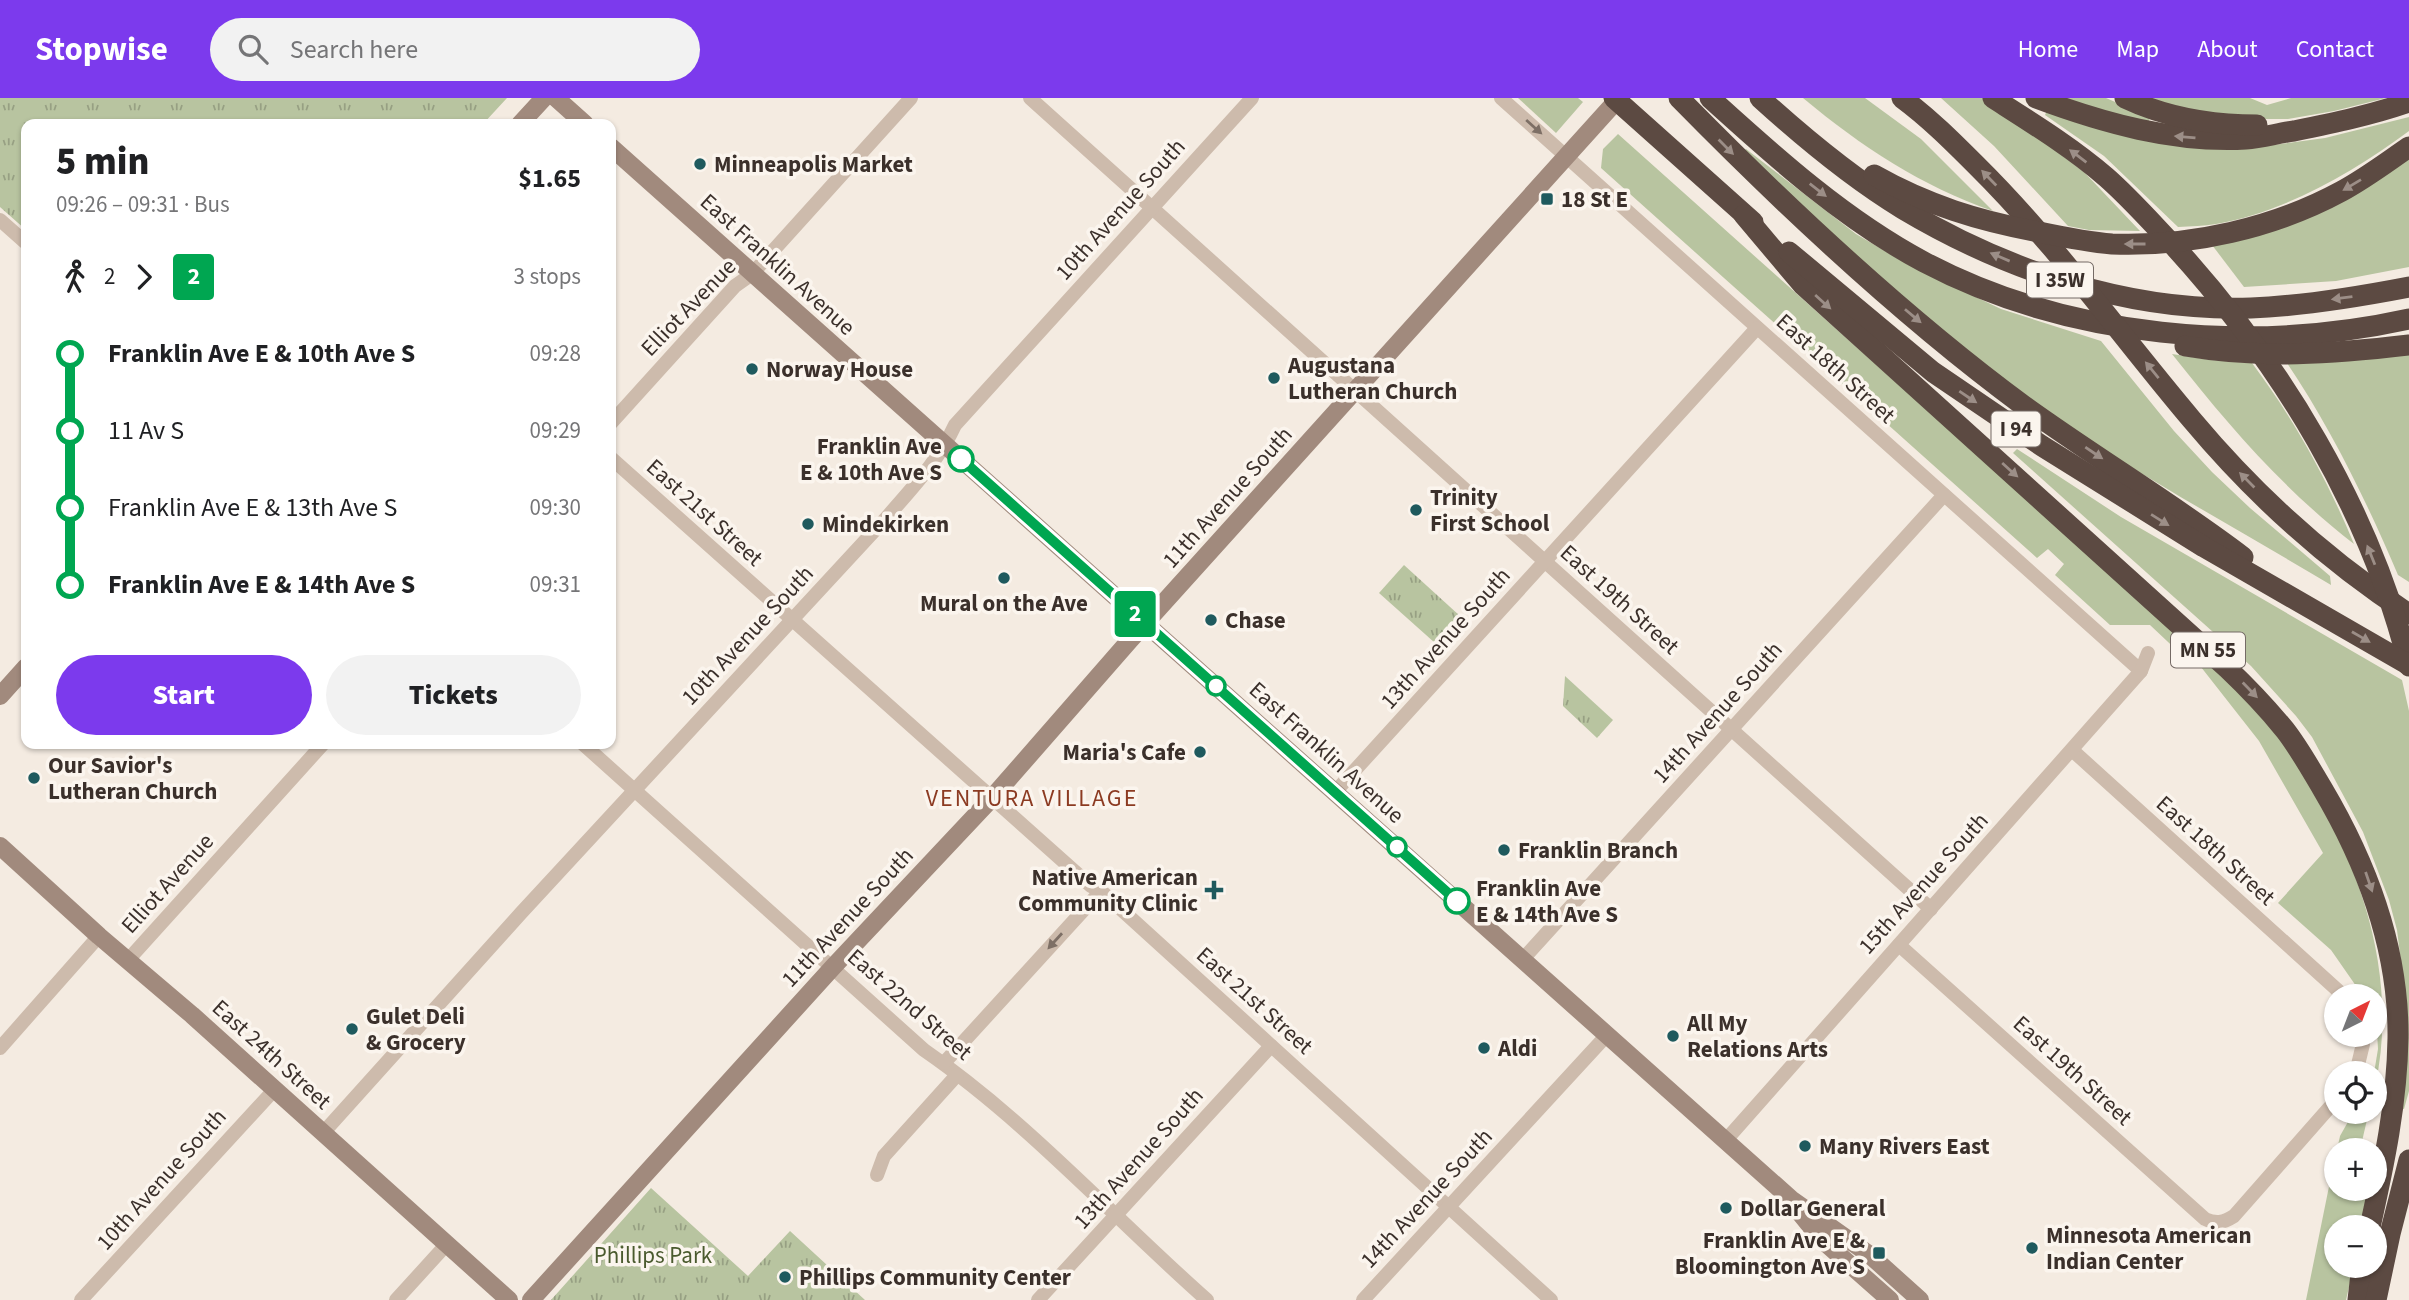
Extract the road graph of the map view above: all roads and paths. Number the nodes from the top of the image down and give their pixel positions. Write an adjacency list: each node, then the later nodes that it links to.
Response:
1 (544, 98): 18 (street)
2 (556, 98): 19 (street)
3 (911, 98): 29 (street, Elliot Avenue)
4 (1030, 98): 25 (street, East 19th Street)
5 (1252, 98): 25 (street, 10th Avenue South)
6 (1501, 98): 23 (street, East 18th Street, one-way to 23)
7 (1616, 98): 23 (street, 11th Avenue South); 26 (highway, I 94)
8 (1679, 98): 41 (highway, one-way to 41)
9 (1710, 98): 31 (highway, I 35W, one-way to 31)
10 (1760, 98): 30 (highway, I 35W, one-way to 10)
11 (1769, 98): 21 (highway, one-way to 11)
12 (1892, 98): 24 (highway)
13 (1902, 98): 24 (highway)
14 (1993, 98): 46 (highway, one-way to 14)
15 (2036, 98): 20 (highway, one-way to 15)
16 (2124, 98): 20 (highway)
17 (2409, 102): 20 (highway)
18 (525, 119)
19 (579, 119)
20 (2325, 125)
21 (2409, 147)
22 (616, 152): 29 (street, East Franklin Avenue)
23 (1566, 156): 33 (street, East 18th Street); 35 (street, 11th Avenue South)
24 (1969, 158): 42 (highway, one-way to 24)
25 (1152, 208): 35 (street, East 19th Street); 37 (street, 10th Avenue South)
26 (1744, 215): 41 (highway, I 94, one-way to 41); 79 (highway, MN 55, one-way to 79)
27 (0, 220): 28 (street)
28 (21, 239)
29 (752, 274): 36 (street, Elliot Avenue); 37 (street, East Franklin Avenue)
30 (2409, 287)
31 (2021, 302): 32 (highway, I 35W); 34 (highway)
32 (2409, 319)
33 (1757, 328): 39 (street, East 18th Street); 40 (street, 13th Avenue South)
34 (2409, 345)
35 (1355, 391): 40 (street, East 19th Street); 44 (street, 11th Avenue South)
36 (616, 417)
37 (946, 446): 43 (street, 10th Avenue South); 44 (street, East Franklin Avenue)
38 (616, 462): 43 (street, East 21st Street)
39 (1944, 495): 47 (street, East 18th Street); 50 (street, 14th Avenue South)
40 (1545, 562): 50 (street, East 19th Street); 55 (street, 13th Avenue South)
41 (2312, 610): 46 (highway, I 94, one-way to 46)
42 (2409, 614)
43 (793, 620): 54 (street, 10th Avenue South); 56 (street, East 21st Street)
44 (1146, 623): 55 (street, East Franklin Avenue); 56 (street, 11th Avenue South)
45 (2148, 653): 47 (street, 15th Avenue South)
46 (2409, 665)
47 (2141, 671): 53 (street, 15th Avenue South)
48 (21, 673): 49 (street)
49 (0, 696)
50 (1731, 730): 59 (street, East 19th Street); 62 (street, 14th Avenue South)
51 (318, 749): 63 (street, Elliot Avenue)
52 (589, 749): 54 (street, East 22nd Street)
53 (2072, 750): 59 (street, 15th Avenue South); 65 (street, East 18th Street)
54 (635, 791): 64 (street, East 22nd Street); 73 (street, 10th Avenue South)
55 (1335, 792): 62 (street, East Franklin Avenue)
56 (991, 799): 58 (street, East 21st Street); 64 (street, 11th Avenue South)
57 (0, 846): 60 (street, East 24th Street)
58 (1101, 891): 67 (street, East 21st Street); 69 (street, one-way to 69)
59 (1931, 909): 61 (street, 15th Avenue South)
60 (99, 936): 63 (street, East 24th Street); 68 (street, Elliot Avenue)
61 (1899, 945): 72 (street, East 19th Street); 74 (street, 15th Avenue South)
62 (1523, 959): 66 (street, East Franklin Avenue)
63 (128, 960): 71 (street, East 24th Street)
64 (833, 967): 69 (street, East 22nd Street); 86 (street, 11th Avenue South)
65 (2333, 984)
66 (1607, 1035): 74 (street, East Franklin Avenue); 78 (street, 14th Avenue South)
67 (1271, 1046): 78 (street, East 21st Street); 80 (street, 13th Avenue South)
68 (0, 1048)
69 (944, 1063): 70 (street, East 22nd Street)
70 (957, 1075): 76 (street); 80 (street, East 22nd Street)
71 (275, 1089): 73 (street, East 24th Street); 83 (street, 10th Avenue South)
72 (2324, 1114)
73 (323, 1133): 81 (street, East 24th Street)
74 (1726, 1140): 77 (street, East Franklin Avenue)
75 (2409, 1160): 94 (highway)
76 (877, 1175)
77 (1791, 1199): 91 (street, East Franklin Avenue); 92 (street, East Franklin Avenue)
78 (1448, 1206): 89 (street, 14th Avenue South); 90 (street, East 21st Street)
79 (2372, 1215)
80 (1116, 1216): 87 (street, 13th Avenue South); 88 (street, East 22nd Street)
81 (446, 1245): 84 (street); 85 (street, East 24th Street)
82 (2361, 1278): 93 (highway)
83 (81, 1300)
84 (396, 1300)
85 (509, 1300)
86 (531, 1300)
87 (1038, 1300)
88 (1207, 1300)
89 (1363, 1300)
90 (1551, 1300)
91 (1890, 1300)
92 (1920, 1300)
93 (2358, 1300)
94 (2376, 1300)

